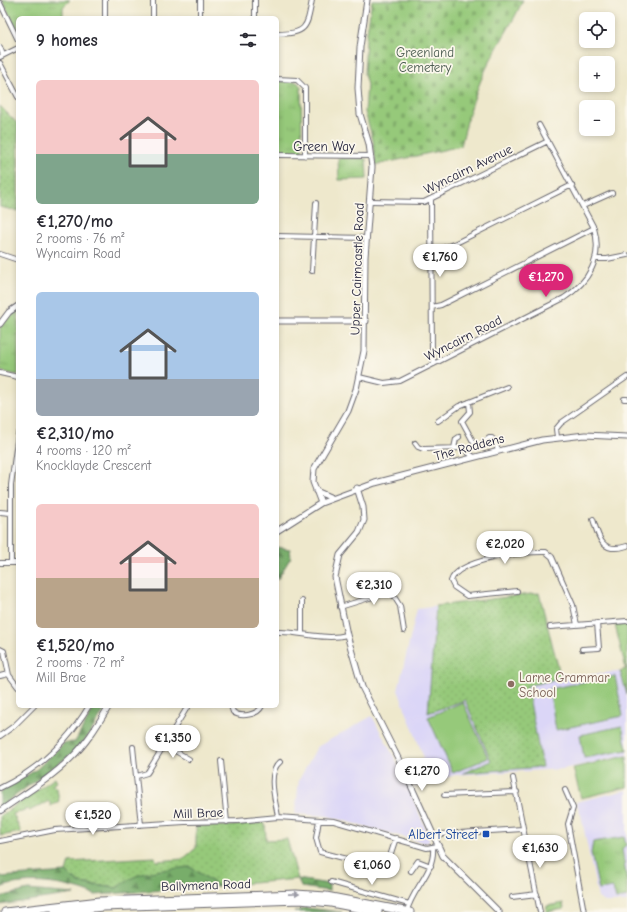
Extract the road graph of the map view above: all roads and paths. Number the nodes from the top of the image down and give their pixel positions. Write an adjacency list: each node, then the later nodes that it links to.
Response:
1 (105, 0): 8 (street)
2 (153, 0): 9 (street)
3 (200, 0): 10 (street)
4 (255, 0): 11 (street)
5 (312, 0): 12 (street)
6 (367, 0): 24 (street, Upper Cairncastle Road)
7 (0, 3): 13 (street)
8 (105, 16)
9 (153, 16)
10 (200, 16)
11 (255, 16)
12 (279, 34)
13 (16, 36)
14 (0, 47): 16 (street)
15 (16, 49): 16 (street)
16 (2, 56)
17 (0, 63): 19 (street)
18 (279, 79): 23 (street)
19 (16, 93)
20 (539, 125): 21 (street, Wyncairn Road)
21 (548, 141): 25 (street, Wyncairn Road); 27 (street, Wyncairn Avenue)
22 (279, 155): 23 (street, Green Way)
23 (305, 156): 24 (street, Green Way)
24 (371, 156): 28 (street, Upper Cairncastle Road)
25 (572, 185): 30 (street, Wyncairn Road); 35 (street)
26 (612, 193): 30 (street)
27 (431, 199): 28 (street, Wyncairn Avenue); 35 (street)
28 (370, 201): 34 (street, Upper Cairncastle Road)
29 (316, 203): 33 (street)
30 (583, 206): 31 (street, Wyncairn Road)
31 (594, 228): 39 (street, Wyncairn Road); 42 (street)
32 (279, 236): 33 (street)
33 (314, 237): 34 (street); 40 (street)
34 (366, 238): 44 (street, Upper Cairncastle Road)
35 (432, 252): 42 (street)
36 (0, 254): 38 (street)
37 (627, 255): 39 (street)
38 (16, 259)
39 (596, 259): 46 (street, Wyncairn Road)
40 (312, 271)
41 (16, 307): 45 (street)
42 (432, 307): 46 (street)
43 (279, 321): 44 (street)
44 (366, 321): 49 (street, Upper Cairncastle Road)
45 (0, 324)
46 (434, 364): 49 (street, Wyncairn Road)
47 (0, 373): 48 (street)
48 (16, 377)
49 (359, 377): 63 (street, Upper Cairncastle Road)
50 (627, 378): 55 (street)
51 (506, 389): 52 (street)
52 (468, 402): 53 (street); 60 (street)
53 (436, 414)
54 (459, 436): 59 (street)
55 (557, 437): 56 (street, The Roddens); 60 (street, The Roddens)
56 (627, 437)
57 (415, 443): 59 (street)
58 (16, 446): 67 (street)
59 (454, 448): 61 (street)
60 (498, 451): 61 (street, The Roddens)
61 (474, 457): 62 (street, The Roddens)
62 (357, 488): 64 (street, The Roddens); 78 (street)
63 (316, 490): 64 (street); 65 (street, Upper Cairncastle Road)
64 (333, 498): 65 (street, The Roddens)
65 (320, 503): 69 (street, The Roddens)
66 (0, 512): 67 (street)
67 (11, 513): 73 (street)
68 (593, 519): 70 (street)
69 (279, 530)
70 (627, 546)
71 (0, 563): 73 (street)
72 (16, 563): 73 (street)
73 (11, 564)
74 (394, 582): 75 (street)
75 (388, 587): 78 (street); 83 (street)
76 (517, 591): 81 (street)
77 (302, 602): 85 (street)
78 (340, 607): 86 (street)
79 (627, 621): 80 (street)
80 (597, 623): 81 (street); 88 (street)
81 (577, 625): 82 (street)
82 (550, 627)
83 (404, 631)
84 (279, 632): 85 (street)
85 (302, 633): 86 (street)
86 (347, 635): 116 (street)
87 (0, 649): 89 (street)
88 (582, 649)
89 (8, 674): 90 (street); 91 (street)
90 (0, 676)
91 (16, 684)
92 (32, 708): 98 (street)
93 (87, 708): 106 (street)
94 (108, 708): 110 (street)
95 (187, 708): 99 (street)
96 (232, 708): 97 (street)
97 (261, 708)
98 (0, 736)
99 (165, 745): 101 (street); 104 (street)
100 (133, 747): 104 (street)
101 (189, 759)
102 (221, 761): 113 (street)
103 (280, 762): 111 (street)
104 (137, 776): 114 (street)
105 (513, 778): 108 (street)
106 (0, 788)
107 (565, 790): 134 (street)
108 (517, 792): 109 (street); 115 (street)
109 (444, 795)
110 (0, 811)
111 (278, 817): 112 (street, Mill Brae); 113 (street, Mill Brae)
112 (318, 820): 117 (street, Mill Brae); 120 (street)
113 (227, 822): 114 (street, Mill Brae)
114 (141, 825): 118 (street, Mill Brae)
115 (523, 829): 116 (street); 125 (street)
116 (433, 837): 119 (street)
117 (396, 838): 119 (street, Mill Brae); 121 (street)
118 (0, 840)
119 (435, 847): 122 (street); 132 (street)
120 (359, 862)
121 (392, 864)
122 (431, 866): 123 (street); 127 (street)
123 (411, 871)
124 (331, 882): 127 (street)
125 (537, 894): 126 (street); 133 (street)
126 (512, 897)
127 (409, 904): 131 (street)
128 (5, 912): 131 (highway, Ballymena Road, one-way to 131)
129 (55, 912): 130 (highway, Ballymena Road)
130 (378, 912)
131 (410, 912)
132 (499, 912)
133 (540, 912)
134 (584, 912)

